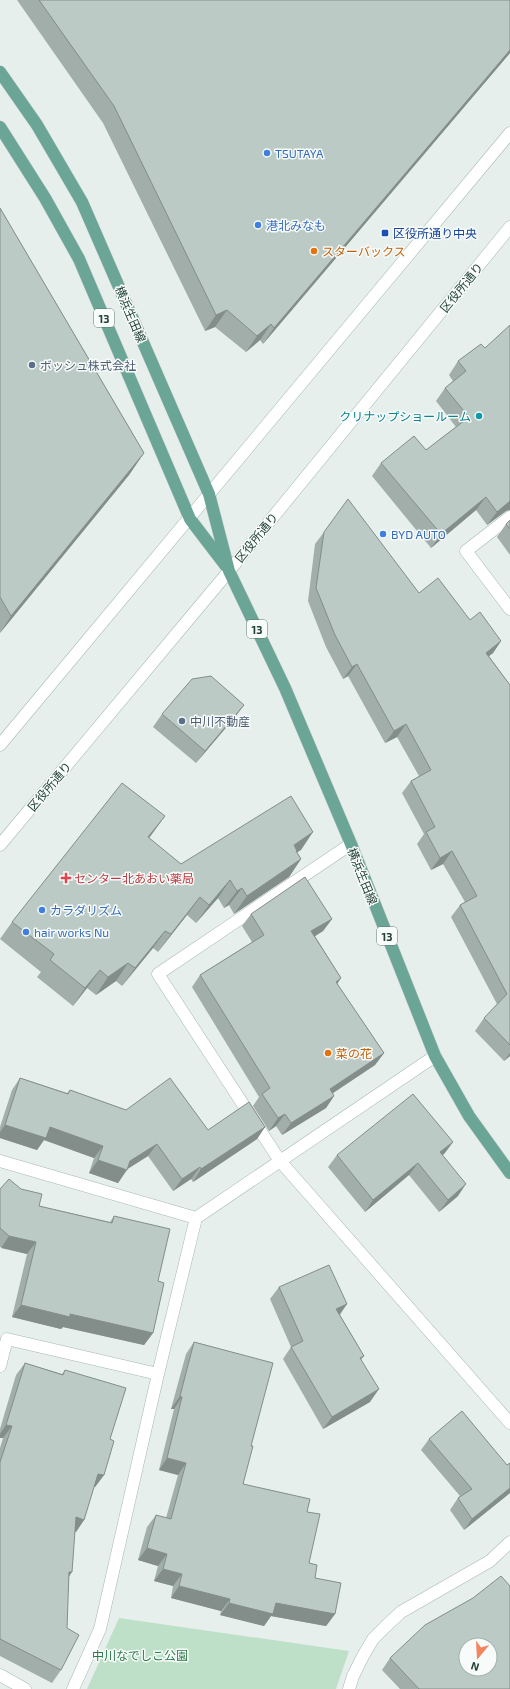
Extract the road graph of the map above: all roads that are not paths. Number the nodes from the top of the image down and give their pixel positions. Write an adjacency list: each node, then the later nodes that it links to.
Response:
1 (0, 72): 5 (main road, 横浜生田線 / 13)
2 (0, 127): 7 (main road, 横浜生田線 / 13)
3 (510, 133): 5 (street)
4 (510, 227): 8 (street, 区役所通り)
5 (209, 494): 7 (street); 8 (main road, 横浜生田線 / 13)
6 (510, 517): 9 (street)
7 (190, 519): 8 (main road, 横浜生田線 / 13); 10 (street)
8 (229, 571): 12 (main road, 横浜生田線 / 13); 13 (street, 区役所通り)
9 (510, 608)
10 (4, 732): 11 (street)
11 (0, 745)
12 (351, 844): 14 (main road, 横浜生田線 / 13); 16 (street)
13 (0, 845)
14 (435, 1056): 16 (street); 17 (main road, 横浜生田線 / 13)
15 (0, 1161): 18 (street)
16 (280, 1161): 18 (street); 21 (street)
17 (509, 1171)
18 (196, 1218): 20 (street)
19 (0, 1366): 20 (street)
20 (158, 1374): 25 (street)
21 (510, 1423)
22 (510, 1542): 26 (street)
23 (0, 1675): 24 (street)
24 (25, 1689)
25 (73, 1689)
26 (349, 1689)

